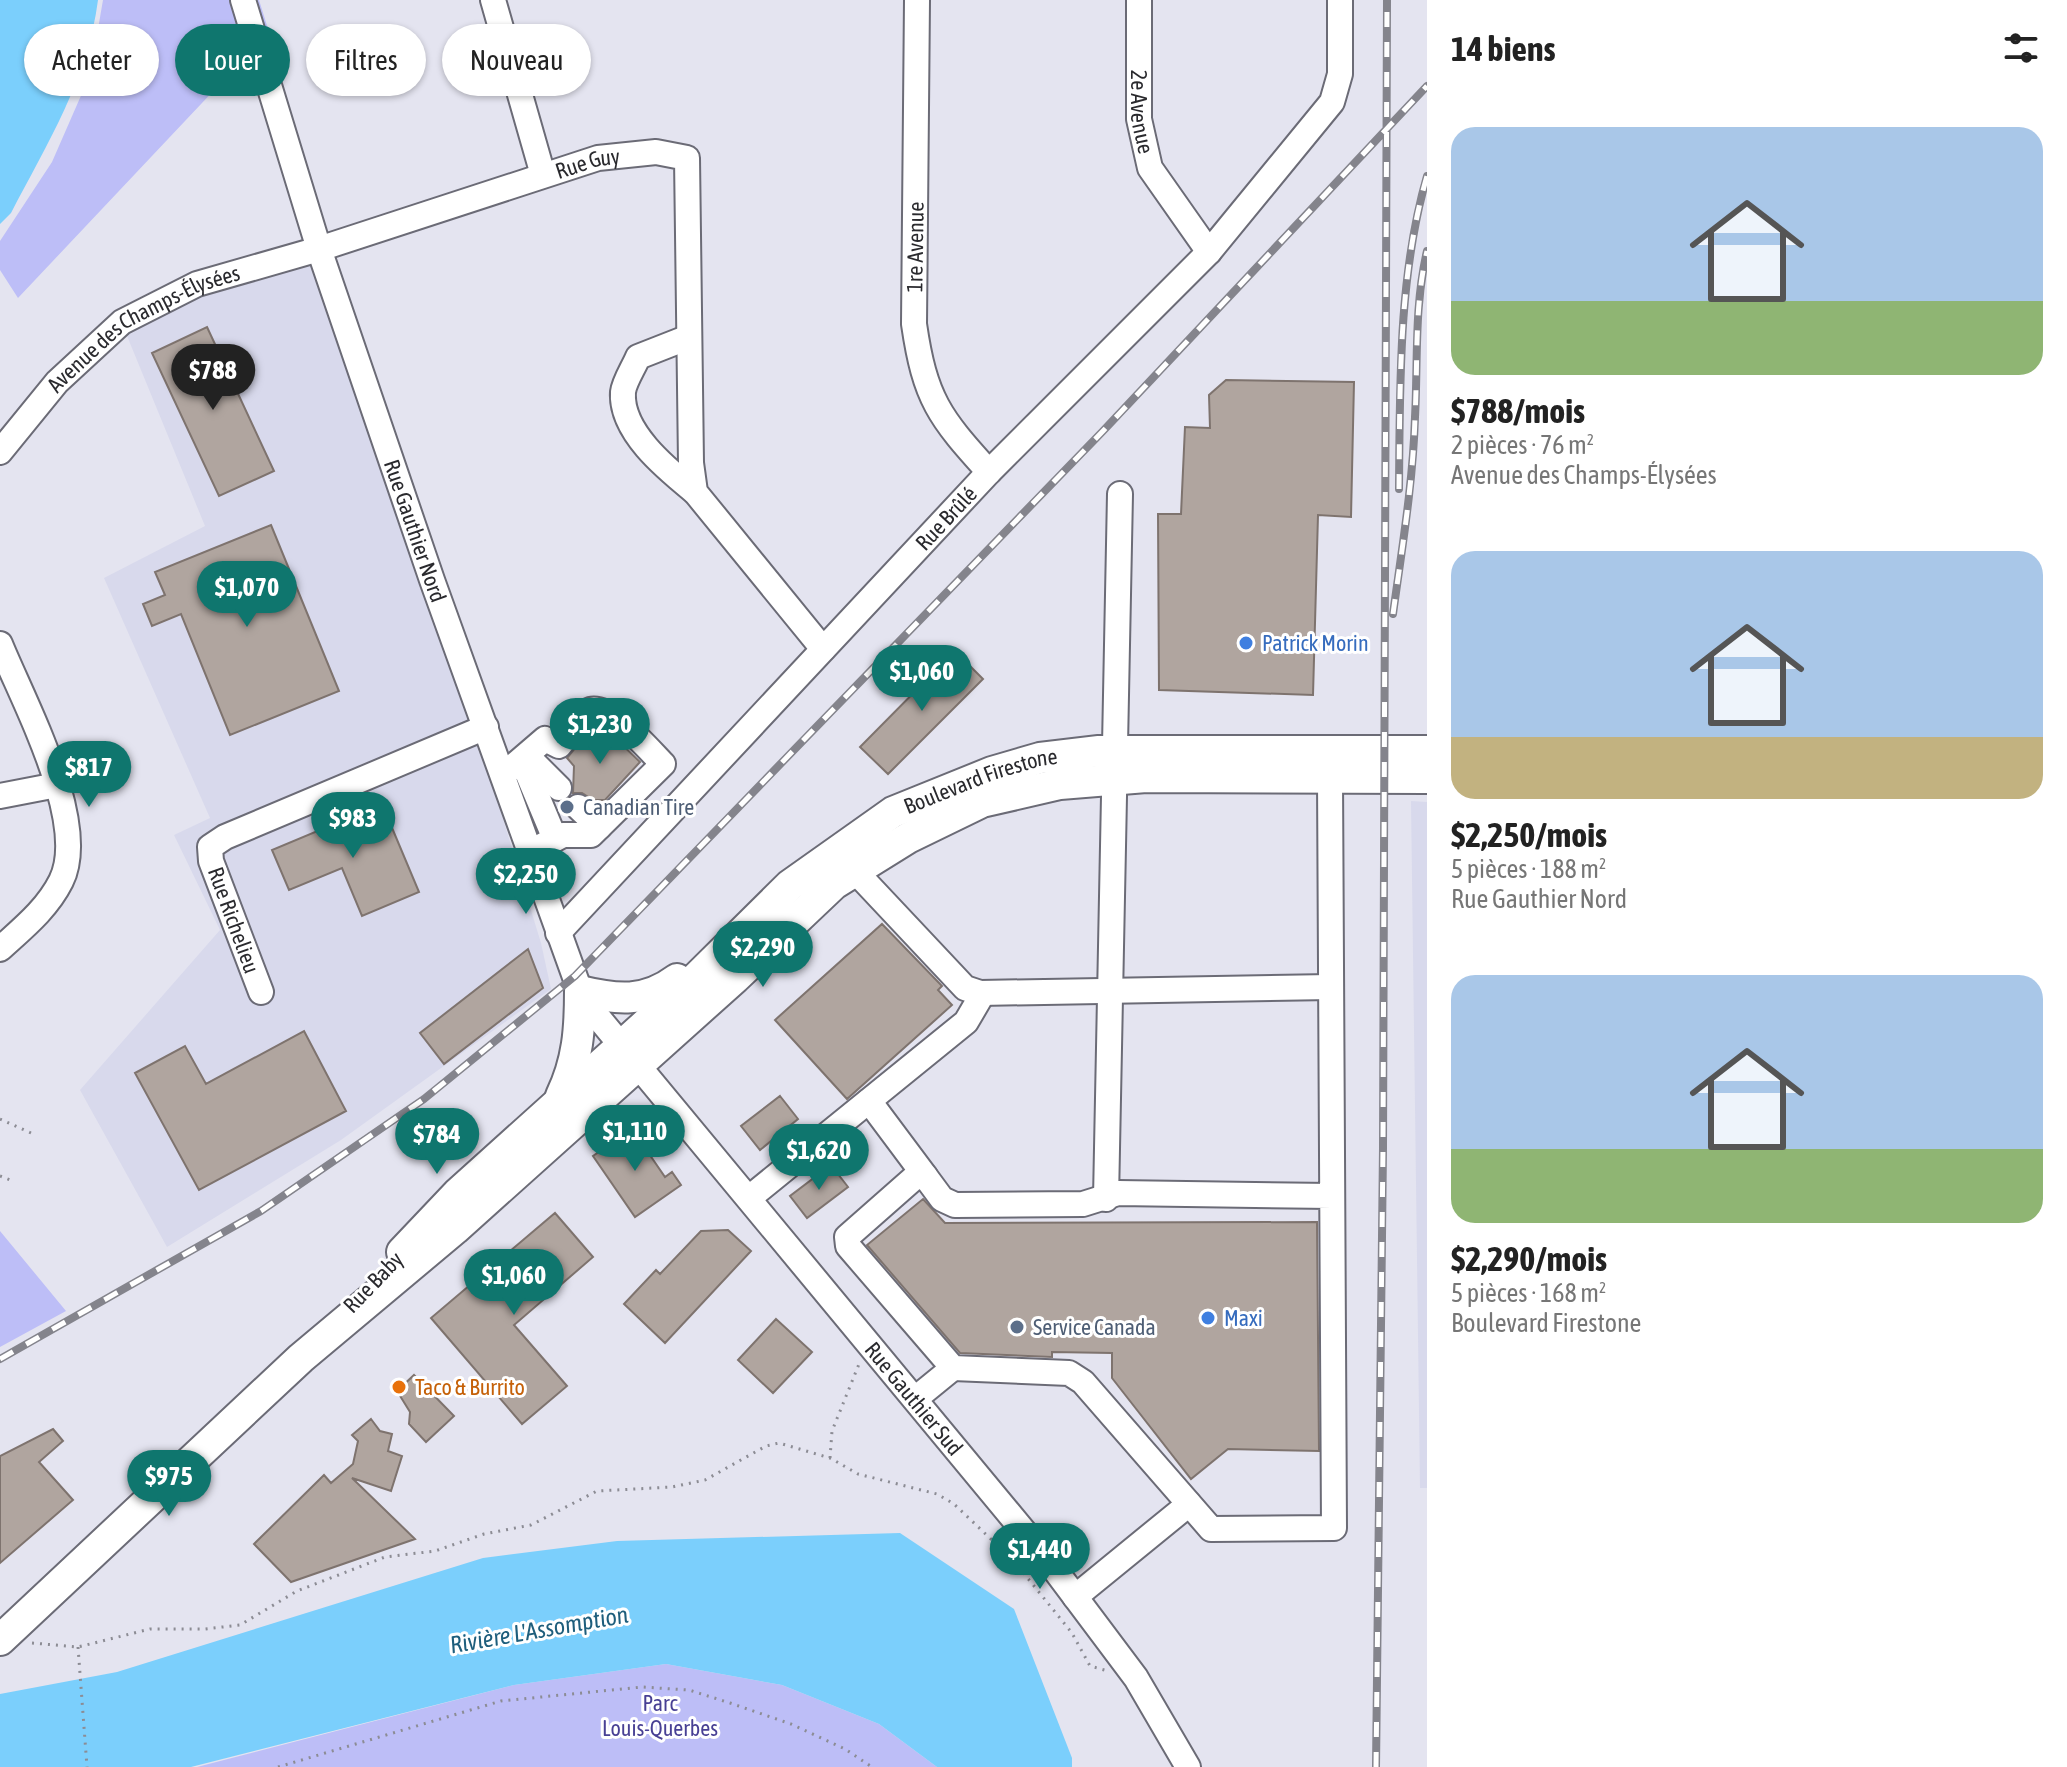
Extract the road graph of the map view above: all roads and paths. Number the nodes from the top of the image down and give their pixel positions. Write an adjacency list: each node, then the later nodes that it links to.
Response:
1 (243, 0): 7 (street, Rue Gauthier Nord)
2 (493, 0): 6 (street)
3 (917, 0): 11 (street, 1re Avenue)
4 (1139, 0): 8 (street, 2e Avenue)
5 (1340, 0): 8 (street, Rue Brûlé)
6 (543, 175): 7 (street, Rue Guy); 9 (street, Rue Guy)
7 (319, 249): 10 (street, Avenue des Champs-Élysées); 16 (street, Rue Gauthier Nord)
8 (1209, 252): 11 (street, Rue Brûlé)
9 (689, 337): 12 (street, Rue Guy); 12 (street)
10 (0, 452)
11 (989, 472): 15 (street, Rue Brûlé)
12 (695, 492): 15 (street)
13 (1120, 494): 19 (street)
14 (0, 644): 23 (street)
15 (823, 649): 26 (street, Rue Brûlé)
16 (486, 727): 18 (street, Rue Gauthier Nord); 39 (street, Rue Richelieu)
17 (1427, 751): 19 (main road, Boulevard Firestone)
18 (517, 763): 20 (street); 24 (street); 29 (street); 30 (street, Rue Gauthier Nord)
19 (1114, 765): 21 (main road, Boulevard Firestone); 32 (main road, Boulevard Firestone); 33 (main road, Boulevard Firestone); 37 (street)
20 (657, 770): 26 (street); 28 (street)
21 (1330, 778): 22 (main road, Boulevard Firestone); 36 (street)
22 (1427, 778)
23 (57, 785): 25 (street); 35 (street)
24 (559, 788)
25 (0, 796)
26 (680, 802): 31 (street, Rue Brûlé)
27 (578, 807): 28 (street)
28 (595, 831): 29 (street); 31 (street)
29 (555, 839): 30 (street)
30 (528, 853): 34 (street, Rue Gauthier Nord)
31 (620, 867): 34 (street, Rue Brûlé)
32 (855, 871): 40 (street); 41 (main road, Boulevard Firestone)
33 (746, 928): 38 (main road); 41 (main road, Boulevard Firestone)
34 (558, 933): 38 (street, Rue Gauthier Nord)
35 (0, 949)
36 (1331, 987): 37 (street); 49 (street)
37 (1110, 990): 40 (street); 51 (street)
38 (580, 991): 41 (street, Rue Gauthier Nord); 43 (main road)
39 (261, 992)
40 (983, 993): 42 (street)
41 (631, 1054): 43 (main road, Rue Baby); 50 (street, Rue Gauthier Sud); 53 (main road, Rue Baby)
42 (869, 1101): 47 (street); 50 (street)
43 (558, 1102): 53 (main road, Rue Baby)
44 (0, 1119): 45 (path)
45 (31, 1133)
46 (0, 1176): 48 (path)
47 (925, 1176): 51 (street); 54 (street)
48 (10, 1180)
49 (1332, 1196): 51 (street); 57 (street)
50 (749, 1198): 55 (street, Rue Gauthier Sud)
51 (1106, 1199)
52 (862, 1356): 56 (path)
53 (301, 1358): 60 (main road, Rue Baby)
54 (953, 1368): 55 (street); 57 (street)
55 (915, 1399): 59 (street, Rue Gauthier Sud)
56 (830, 1458): 58 (path); 61 (path)
57 (1189, 1504): 59 (street)
58 (1039, 1592)
59 (1075, 1597): 65 (street, Rue Gauthier Sud)
60 (13, 1641): 61 (path)
61 (78, 1647): 62 (path)
62 (87, 1767)
63 (278, 1767): 64 (path)
64 (872, 1767)
65 (1188, 1767)

